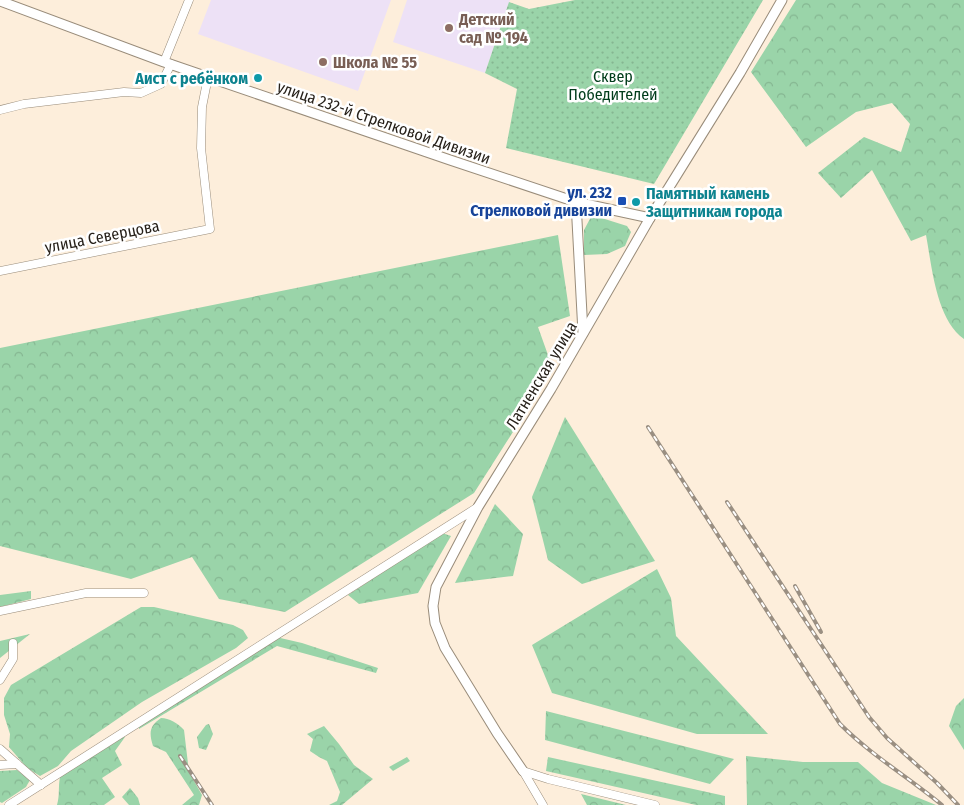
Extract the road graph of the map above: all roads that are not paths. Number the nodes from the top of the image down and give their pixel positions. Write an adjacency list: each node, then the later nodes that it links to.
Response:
1 (189, 0): 4 (street)
2 (782, 0): 8 (street, Латненская улица)
3 (0, 1): 4 (street, улица 232-й Стрелковой Дивизии)
4 (167, 63): 5 (street, улица 232-й Стрелковой Дивизии); 6 (street)
5 (208, 77): 7 (street, улица 232-й Стрелковой Дивизии); 9 (street, улица Северцова)
6 (0, 110)
7 (576, 202): 8 (street, улица 232-й Стрелковой Дивизии); 10 (street)
8 (650, 218): 10 (street, Латненская улица)
9 (0, 271)
10 (583, 334): 11 (street, Латненская улица)
11 (478, 507): 19 (street, Латненская улица); 20 (street)
12 (144, 592): 13 (street)
13 (0, 611)
14 (13, 643): 15 (street)
15 (0, 680)
16 (0, 749): 17 (street)
17 (17, 764): 18 (street); 20 (street)
18 (0, 765)
19 (523, 771): 22 (street, Латненская улица); 23 (street)
20 (41, 785): 21 (street)
21 (9, 805)
22 (543, 805)
23 (655, 805)

